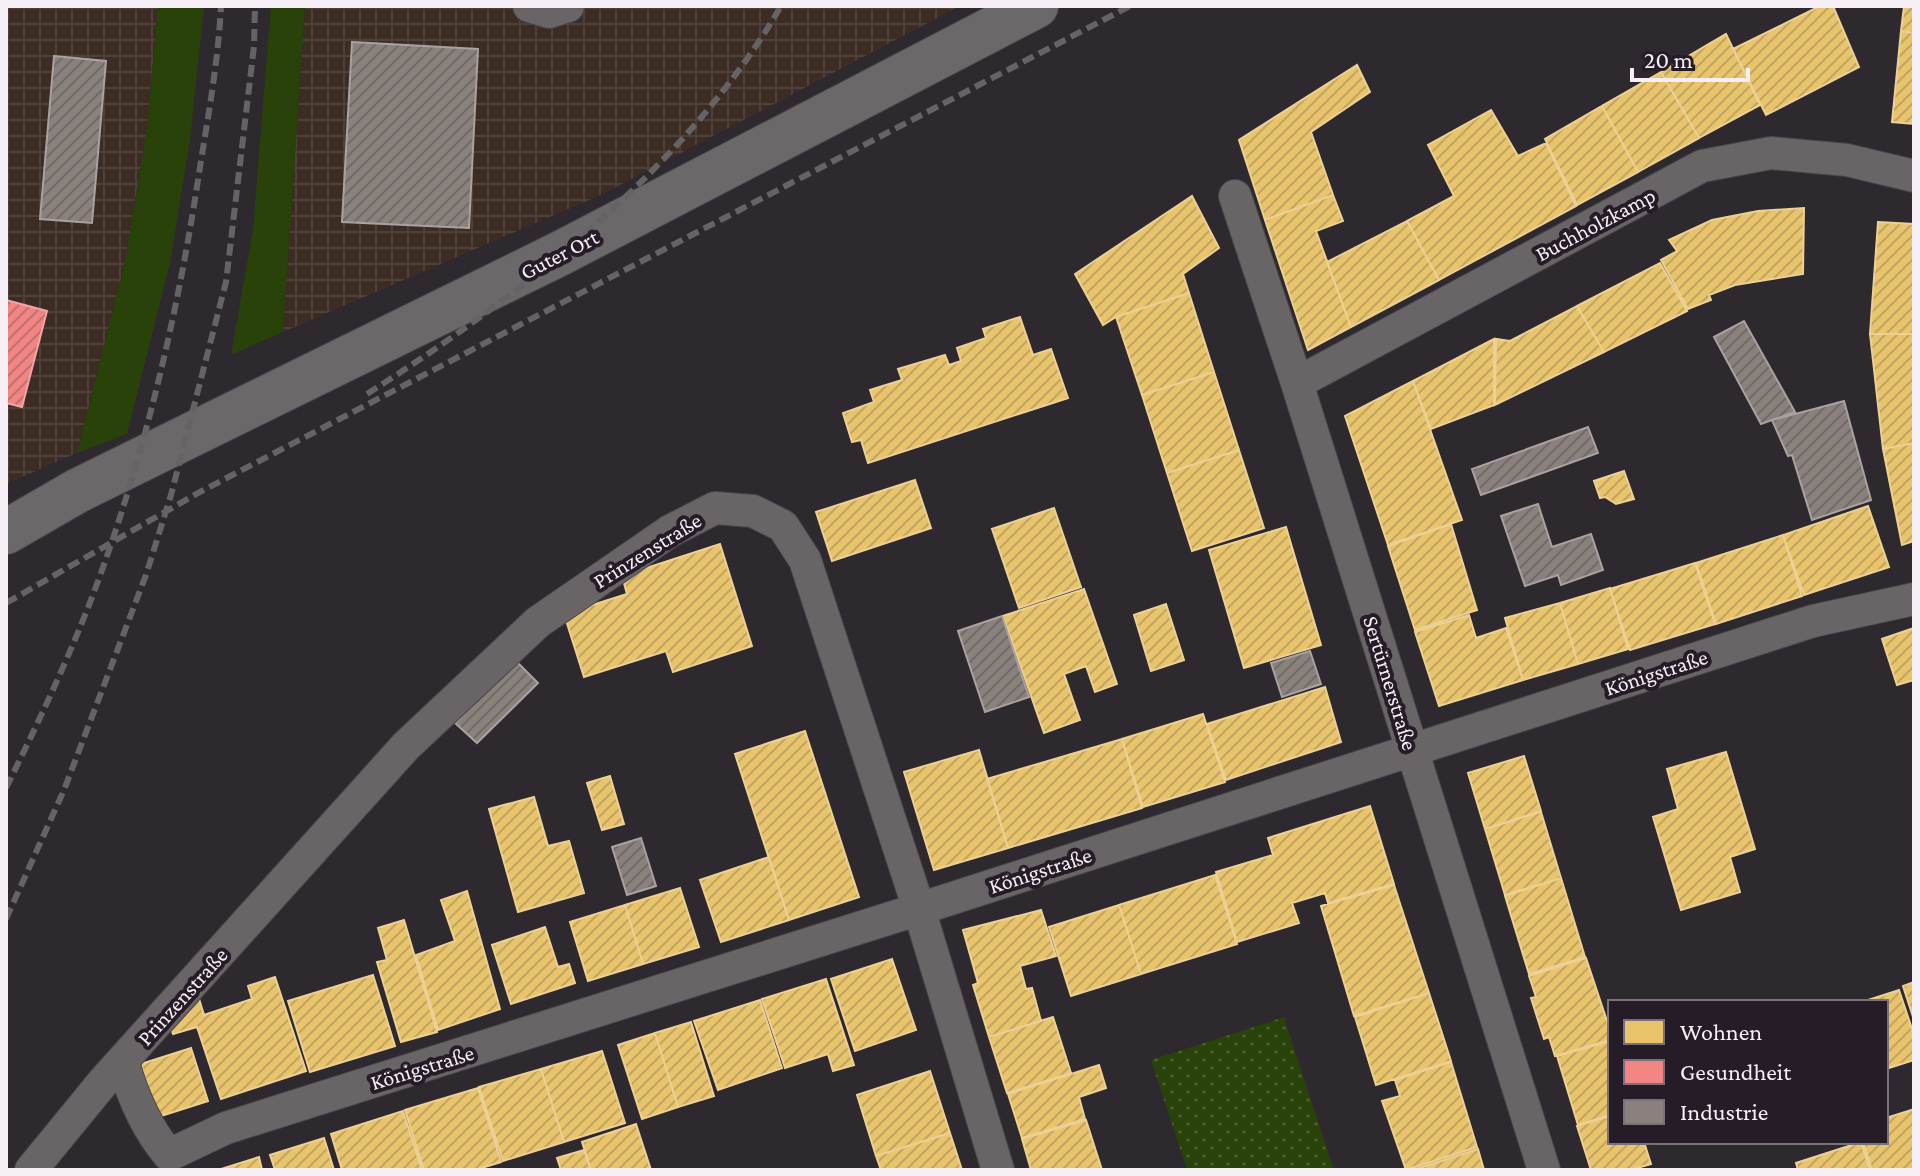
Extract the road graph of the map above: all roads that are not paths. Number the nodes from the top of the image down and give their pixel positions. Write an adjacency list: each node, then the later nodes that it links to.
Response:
1 (529, 6): 2 (street)
2 (568, 6)
3 (1036, 6): 7 (main road, Guter Ort)
4 (1914, 176): 6 (street, Buchholzkamp)
5 (1235, 196): 6 (street, Sertürnerstraße)
6 (1297, 383): 11 (street, Sertürnerstraße)
7 (77, 491): 8 (main road); 9 (main road)
8 (6, 515)
9 (6, 532)
10 (1914, 599): 11 (street, Königstraße)
11 (1412, 751): 12 (street, Königstraße); 17 (street, Sertürnerstraße)
12 (919, 909): 13 (street, Prinzenstraße); 14 (street, Königstraße); 16 (street, Prinzenstraße)
13 (123, 1062): 14 (street, Prinzenstraße); 15 (street, Prinzenstraße)
14 (169, 1162)
15 (31, 1170)
16 (998, 1170)
17 (1544, 1170)

